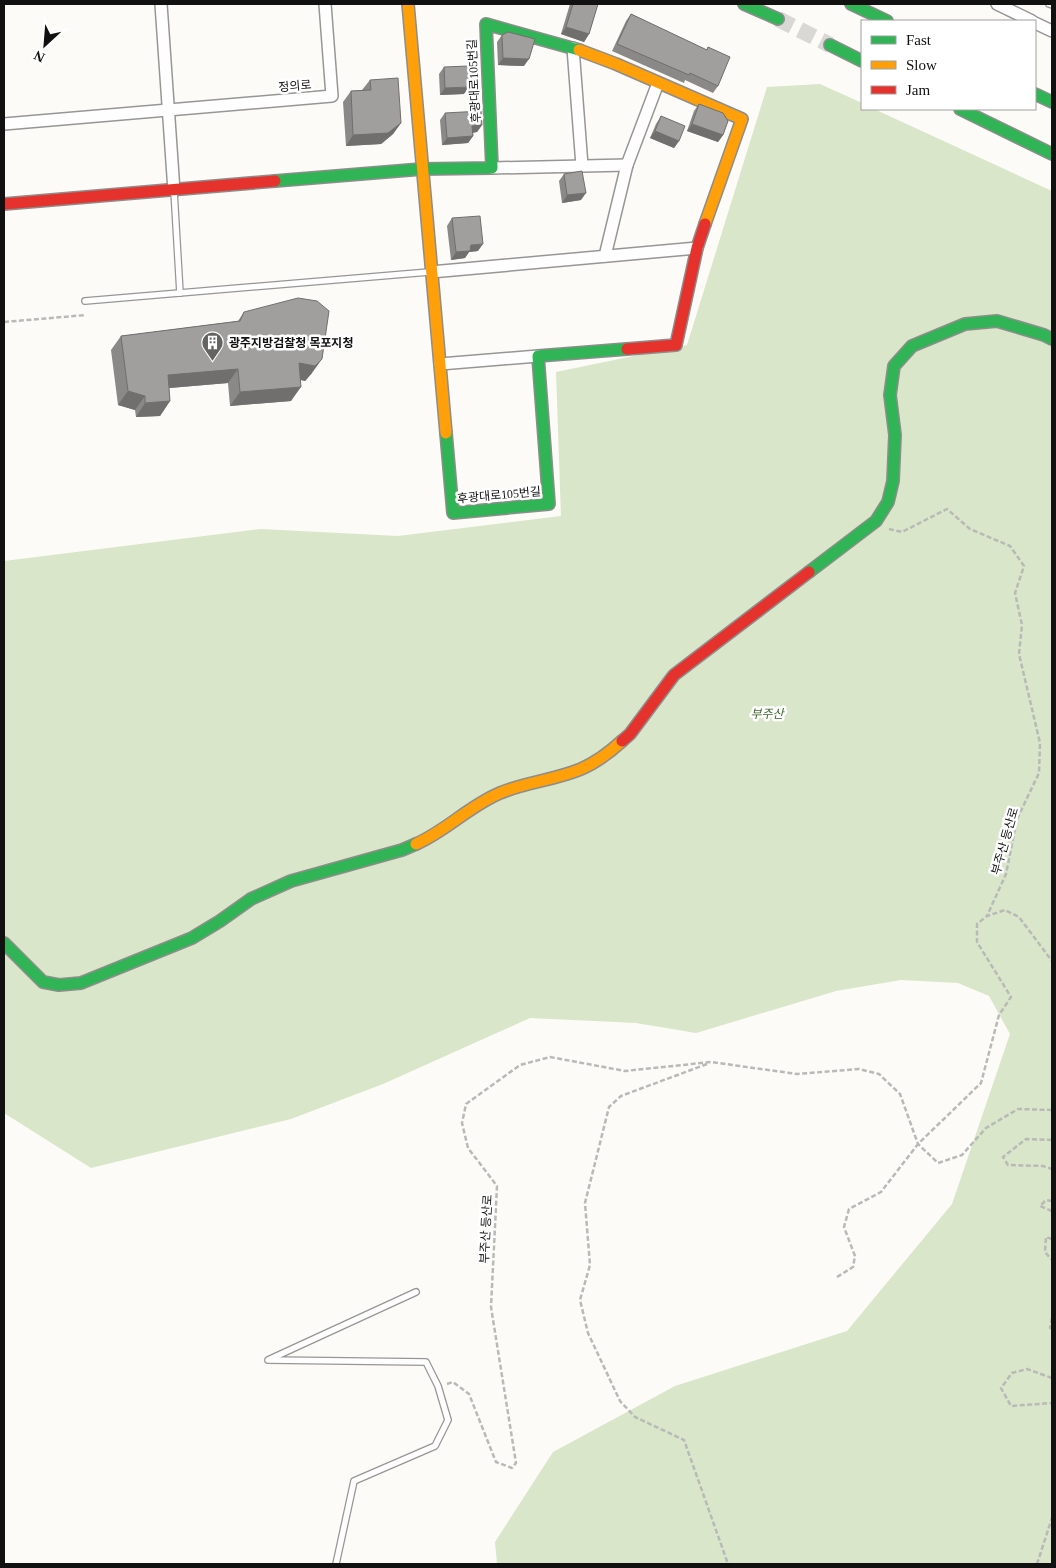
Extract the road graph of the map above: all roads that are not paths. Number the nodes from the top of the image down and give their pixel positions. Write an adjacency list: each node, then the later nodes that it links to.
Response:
1 (161, 4): 18 (street)
2 (325, 4): 18 (street, 정의로)
3 (408, 4): 25 (street, 후광대로105번길)
4 (744, 4): 7 (street)
5 (851, 4): 8 (street)
6 (997, 4): 9 (street)
7 (778, 19)
8 (885, 20)
9 (1029, 20)
10 (1036, 23): 11 (street)
11 (1052, 31)
12 (830, 45): 14 (street)
13 (573, 48): 15 (street, 후광대로105번길); 23 (street); 24 (street, 후광대로105번길)
14 (861, 60)
15 (658, 83): 22 (street); 28 (street, 후광대로105번길)
16 (1036, 94): 17 (street)
17 (1052, 102)
18 (169, 110): 20 (street, 정의로); 26 (street)
19 (962, 110): 21 (street)
20 (4, 124)
21 (1052, 154)
22 (627, 165): 23 (street); 29 (street)
23 (582, 166): 24 (street)
24 (492, 168): 25 (street)
25 (422, 169): 26 (street); 30 (street, 후광대로105번길)
26 (174, 191): 27 (street); 31 (lane)
27 (4, 204)
28 (696, 248): 29 (street); 34 (street, 후광대로105번길)
29 (605, 256): 30 (street)
30 (431, 272): 31 (lane); 35 (street, 후광대로105번길)
31 (180, 293): 32 (lane)
32 (85, 301)
33 (1052, 339): 36 (street)
34 (538, 356): 35 (street, 후광대로105번길); 35 (street, 후광대로105번길)
35 (440, 364)
36 (4, 943)
37 (416, 1292): 38 (lane)
38 (336, 1564)

